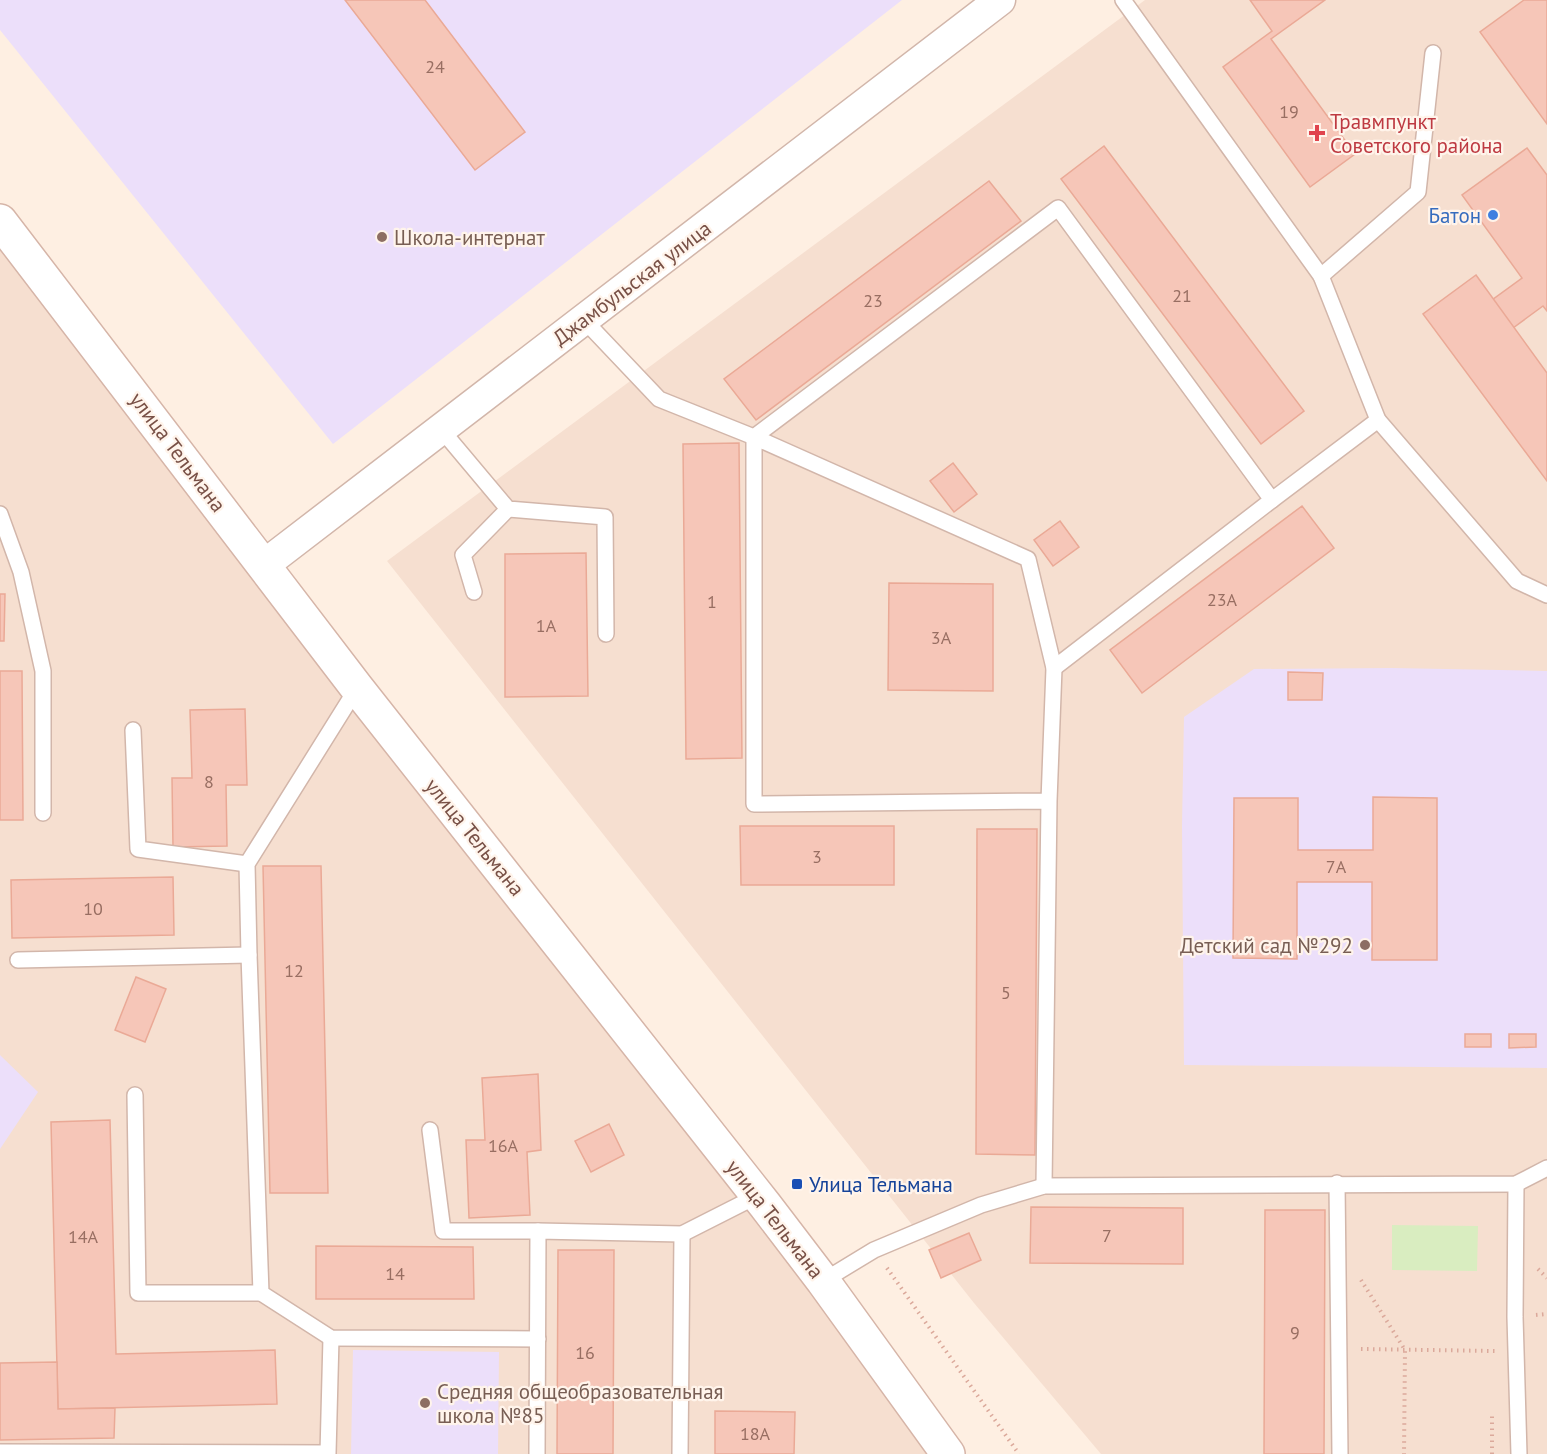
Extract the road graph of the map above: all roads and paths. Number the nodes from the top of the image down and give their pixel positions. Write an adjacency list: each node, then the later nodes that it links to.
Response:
1 (1000, 0): 6 (street, Джамбульская улица)
2 (1123, 0): 5 (lane)
3 (1433, 53): 5 (lane)
4 (0, 221): 13 (main road, улица Тельмана)
5 (1322, 276): 7 (lane)
6 (584, 320): 8 (street, Джамбульская улица); 9 (lane)
7 (1378, 420): 10 (lane); 15 (lane)
8 (440, 428): 11 (lane); 13 (street, Джамбульская улица)
9 (754, 437): 10 (lane); 17 (lane); 20 (lane)
10 (1272, 500): 17 (lane)
11 (508, 509): 14 (lane); 16 (lane)
12 (0, 514): 21 (lane)
13 (264, 565): 18 (main road, улица Тельмана)
14 (474, 592)
15 (1547, 595)
16 (606, 634)
17 (1054, 668): 20 (lane)
18 (357, 688): 22 (lane); 31 (main road, улица Тельмана)
19 (133, 730): 22 (lane)
20 (1049, 801): 30 (lane)
21 (43, 813)
22 (248, 864): 23 (lane)
23 (249, 956): 24 (lane); 37 (lane)
24 (18, 960)
25 (135, 1095): 37 (lane)
26 (429, 1130): 32 (lane)
27 (1547, 1168): 29 (lane)
28 (1336, 1183): 29 (lane); 30 (lane); 34 (lane)
29 (1516, 1184): 42 (lane)
30 (1044, 1186): 35 (lane)
31 (757, 1196): 33 (lane); 36 (main road, улица Тельмана)
32 (538, 1231): 33 (lane); 39 (lane)
33 (682, 1234): 45 (lane)
34 (1337, 1241): 40 (lane); 41 (path)
35 (874, 1250): 36 (lane); 47 (path)
36 (823, 1281): 46 (main road, улица Тельмана)
37 (261, 1293): 38 (lane)
38 (331, 1338): 39 (lane); 43 (lane)
39 (538, 1339): 44 (lane)
40 (1340, 1349): 41 (path); 48 (lane)
41 (1405, 1350): 42 (path); 49 (path)
42 (1516, 1352): 50 (lane)
43 (0, 1452)
44 (537, 1454)
45 (680, 1454)
46 (948, 1454)
47 (1019, 1454)
48 (1340, 1454)
49 (1404, 1454)
50 (1519, 1454)

